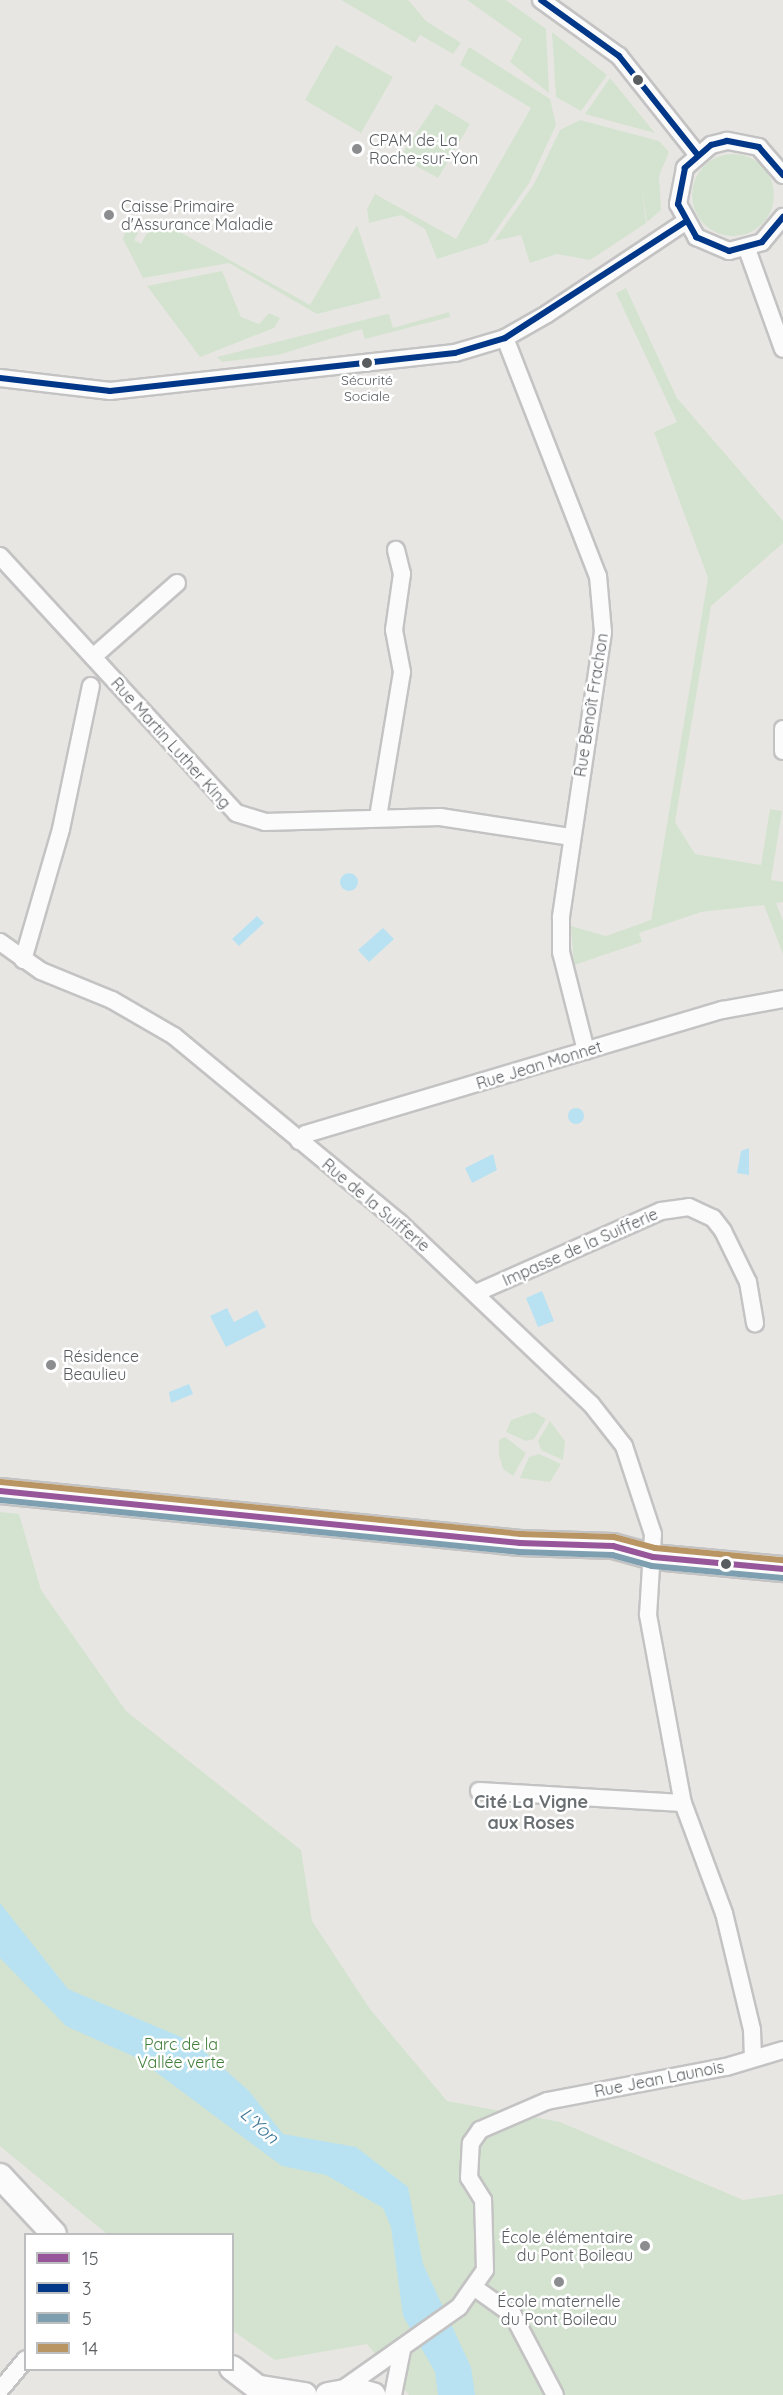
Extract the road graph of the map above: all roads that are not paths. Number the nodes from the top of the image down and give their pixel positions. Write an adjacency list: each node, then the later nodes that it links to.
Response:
1 (541, 0): 2 (street)
2 (698, 154): 3 (street); 5 (street)
3 (783, 175)
4 (783, 217): 6 (street)
5 (685, 222): 6 (street); 7 (street)
6 (747, 249): 8 (street)
7 (505, 338): 9 (street); 18 (street, Rue Benoît Frachon)
8 (783, 349)
9 (0, 378)
10 (396, 550): 17 (street)
11 (0, 556): 13 (street, Rue Martin Luther King)
12 (177, 583): 13 (street)
13 (93, 657): 17 (street, Rue Martin Luther King)
14 (91, 686): 20 (street)
15 (783, 729): 16 (street)
16 (783, 751)
17 (378, 817): 18 (street, Rue Martin Luther King)
18 (571, 837): 22 (street, Rue Benoît Frachon)
19 (0, 942): 20 (street, Rue de la Suifferie)
20 (23, 960): 23 (street, Rue de la Suifferie)
21 (783, 999): 22 (street, Rue Jean Monnet)
22 (586, 1051): 23 (street, Rue Jean Monnet)
23 (299, 1141): 24 (street, Rue de la Suifferie)
24 (476, 1293): 25 (street, Impasse de la Suifferie); 27 (street, Rue de la Suifferie)
25 (755, 1323)
26 (0, 1491): 27 (main road)
27 (653, 1557): 28 (main road); 30 (street, Rue de la Suifferie)
28 (783, 1569)
29 (479, 1791): 30 (street)
30 (683, 1803): 32 (street, Rue de la Suifferie)
31 (783, 2050): 32 (street, Rue Jean Launois)
32 (753, 2055): 35 (street, Rue Jean Launois)
33 (0, 2175): 34 (main road)
34 (52, 2233)
35 (475, 2288): 36 (street); 45 (street)
36 (402, 2350): 41 (street); 44 (street)
37 (24, 2361): 39 (street)
38 (234, 2370): 40 (main road)
39 (0, 2390)
40 (264, 2392): 42 (main road)
41 (334, 2393): 43 (main road)
42 (304, 2395)
43 (373, 2395)
44 (393, 2395)
45 (555, 2395)

